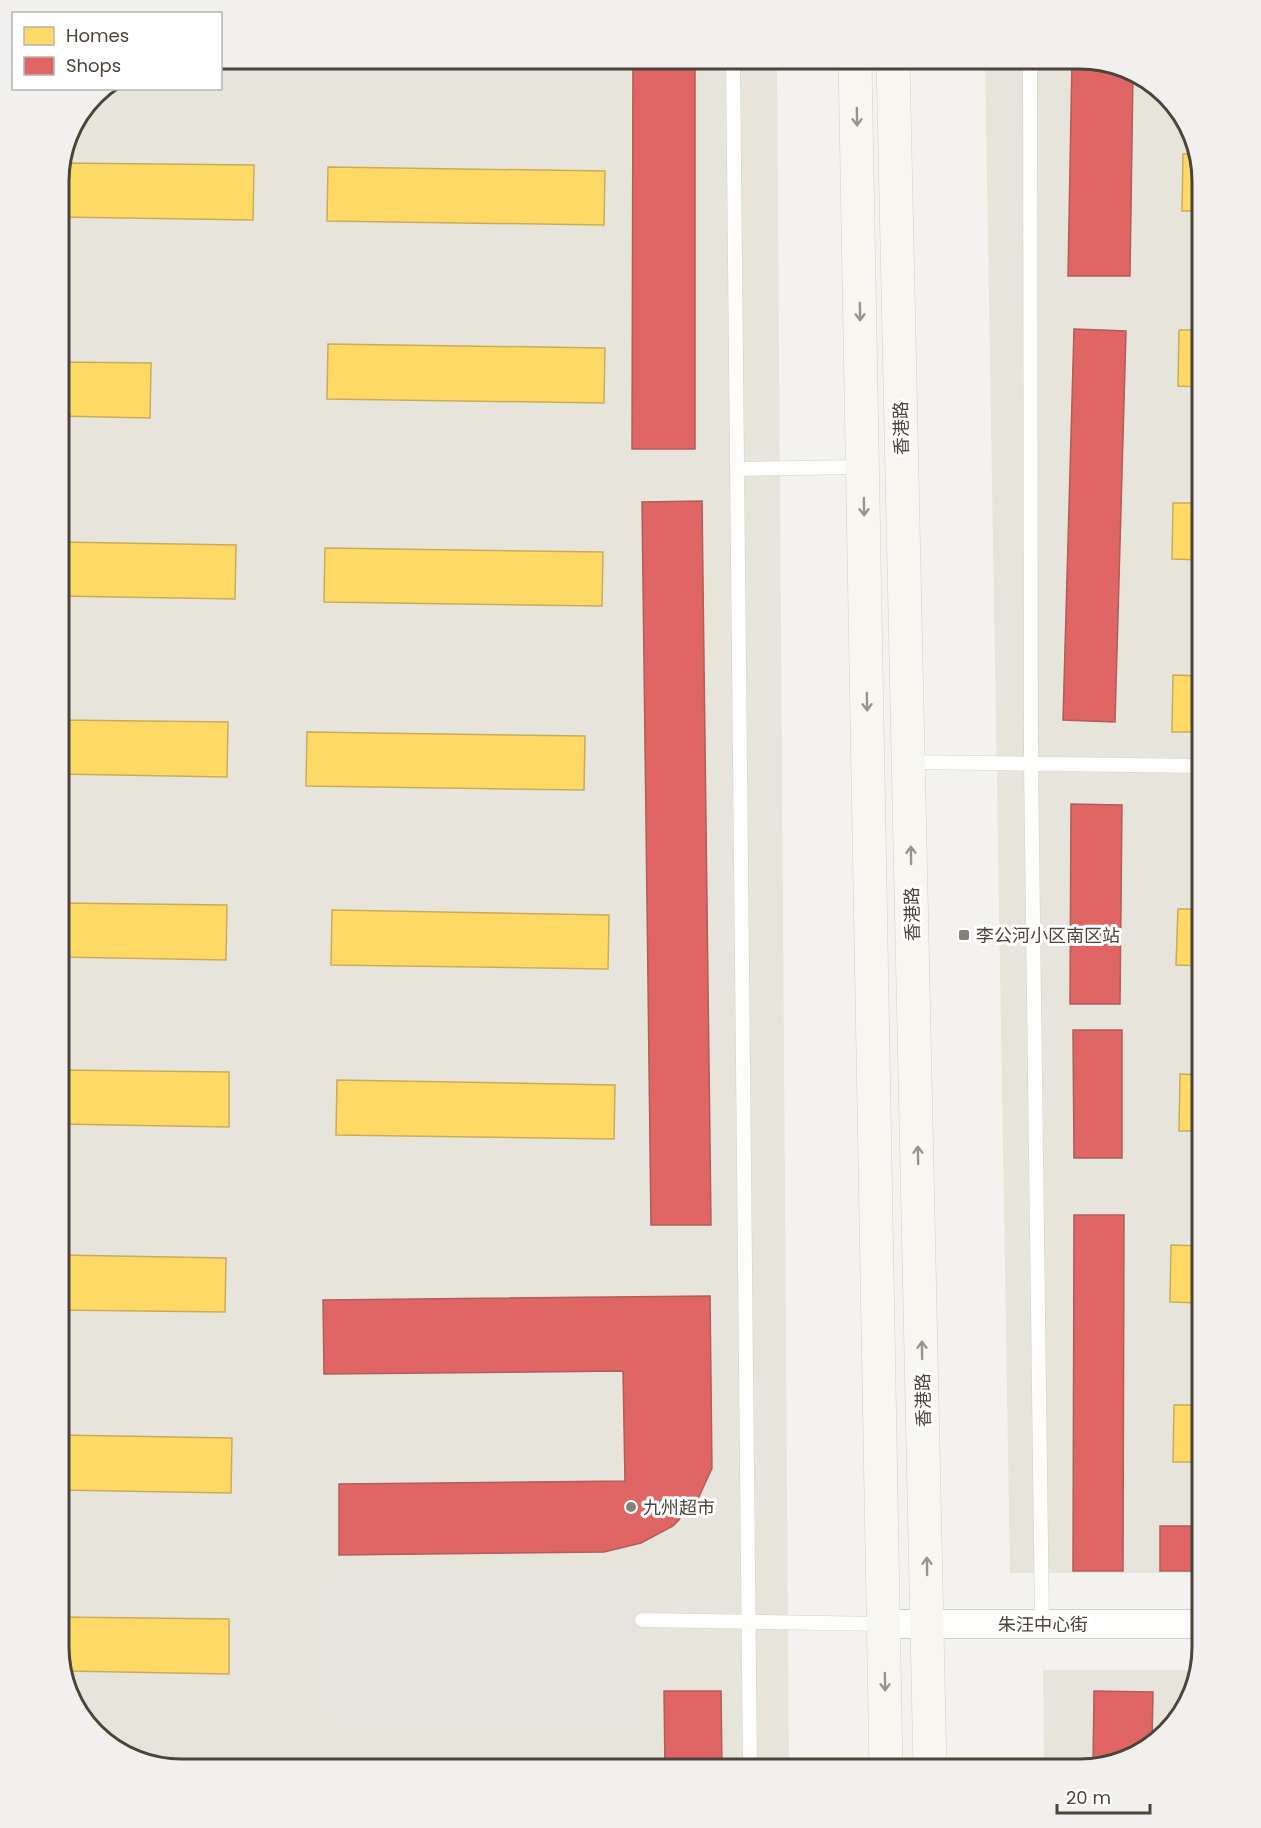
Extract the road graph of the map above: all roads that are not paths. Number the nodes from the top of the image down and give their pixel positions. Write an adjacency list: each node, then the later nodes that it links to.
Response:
1 (733, 69): 6 (lane)
2 (855, 69): 5 (main road, one-way to 5)
3 (893, 69): 7 (main road, 香港路)
4 (1030, 69): 8 (lane)
5 (863, 467): 6 (lane); 12 (main road, one-way to 12)
6 (737, 469): 11 (lane)
7 (909, 762): 8 (lane); 13 (main road, 香港路, one-way to 7)
8 (1031, 764): 9 (lane); 14 (lane)
9 (1192, 766)
10 (642, 1620): 11 (lane)
11 (749, 1622): 12 (lane); 16 (lane)
12 (884, 1623): 13 (street, 朱汪中心街); 17 (main road, one-way to 17)
13 (928, 1624): 14 (street, 朱汪中心街); 18 (main road, 香港路)
14 (1042, 1624): 15 (street, 朱汪中心街)
15 (1192, 1624)
16 (750, 1759)
17 (886, 1759)
18 (930, 1759)

